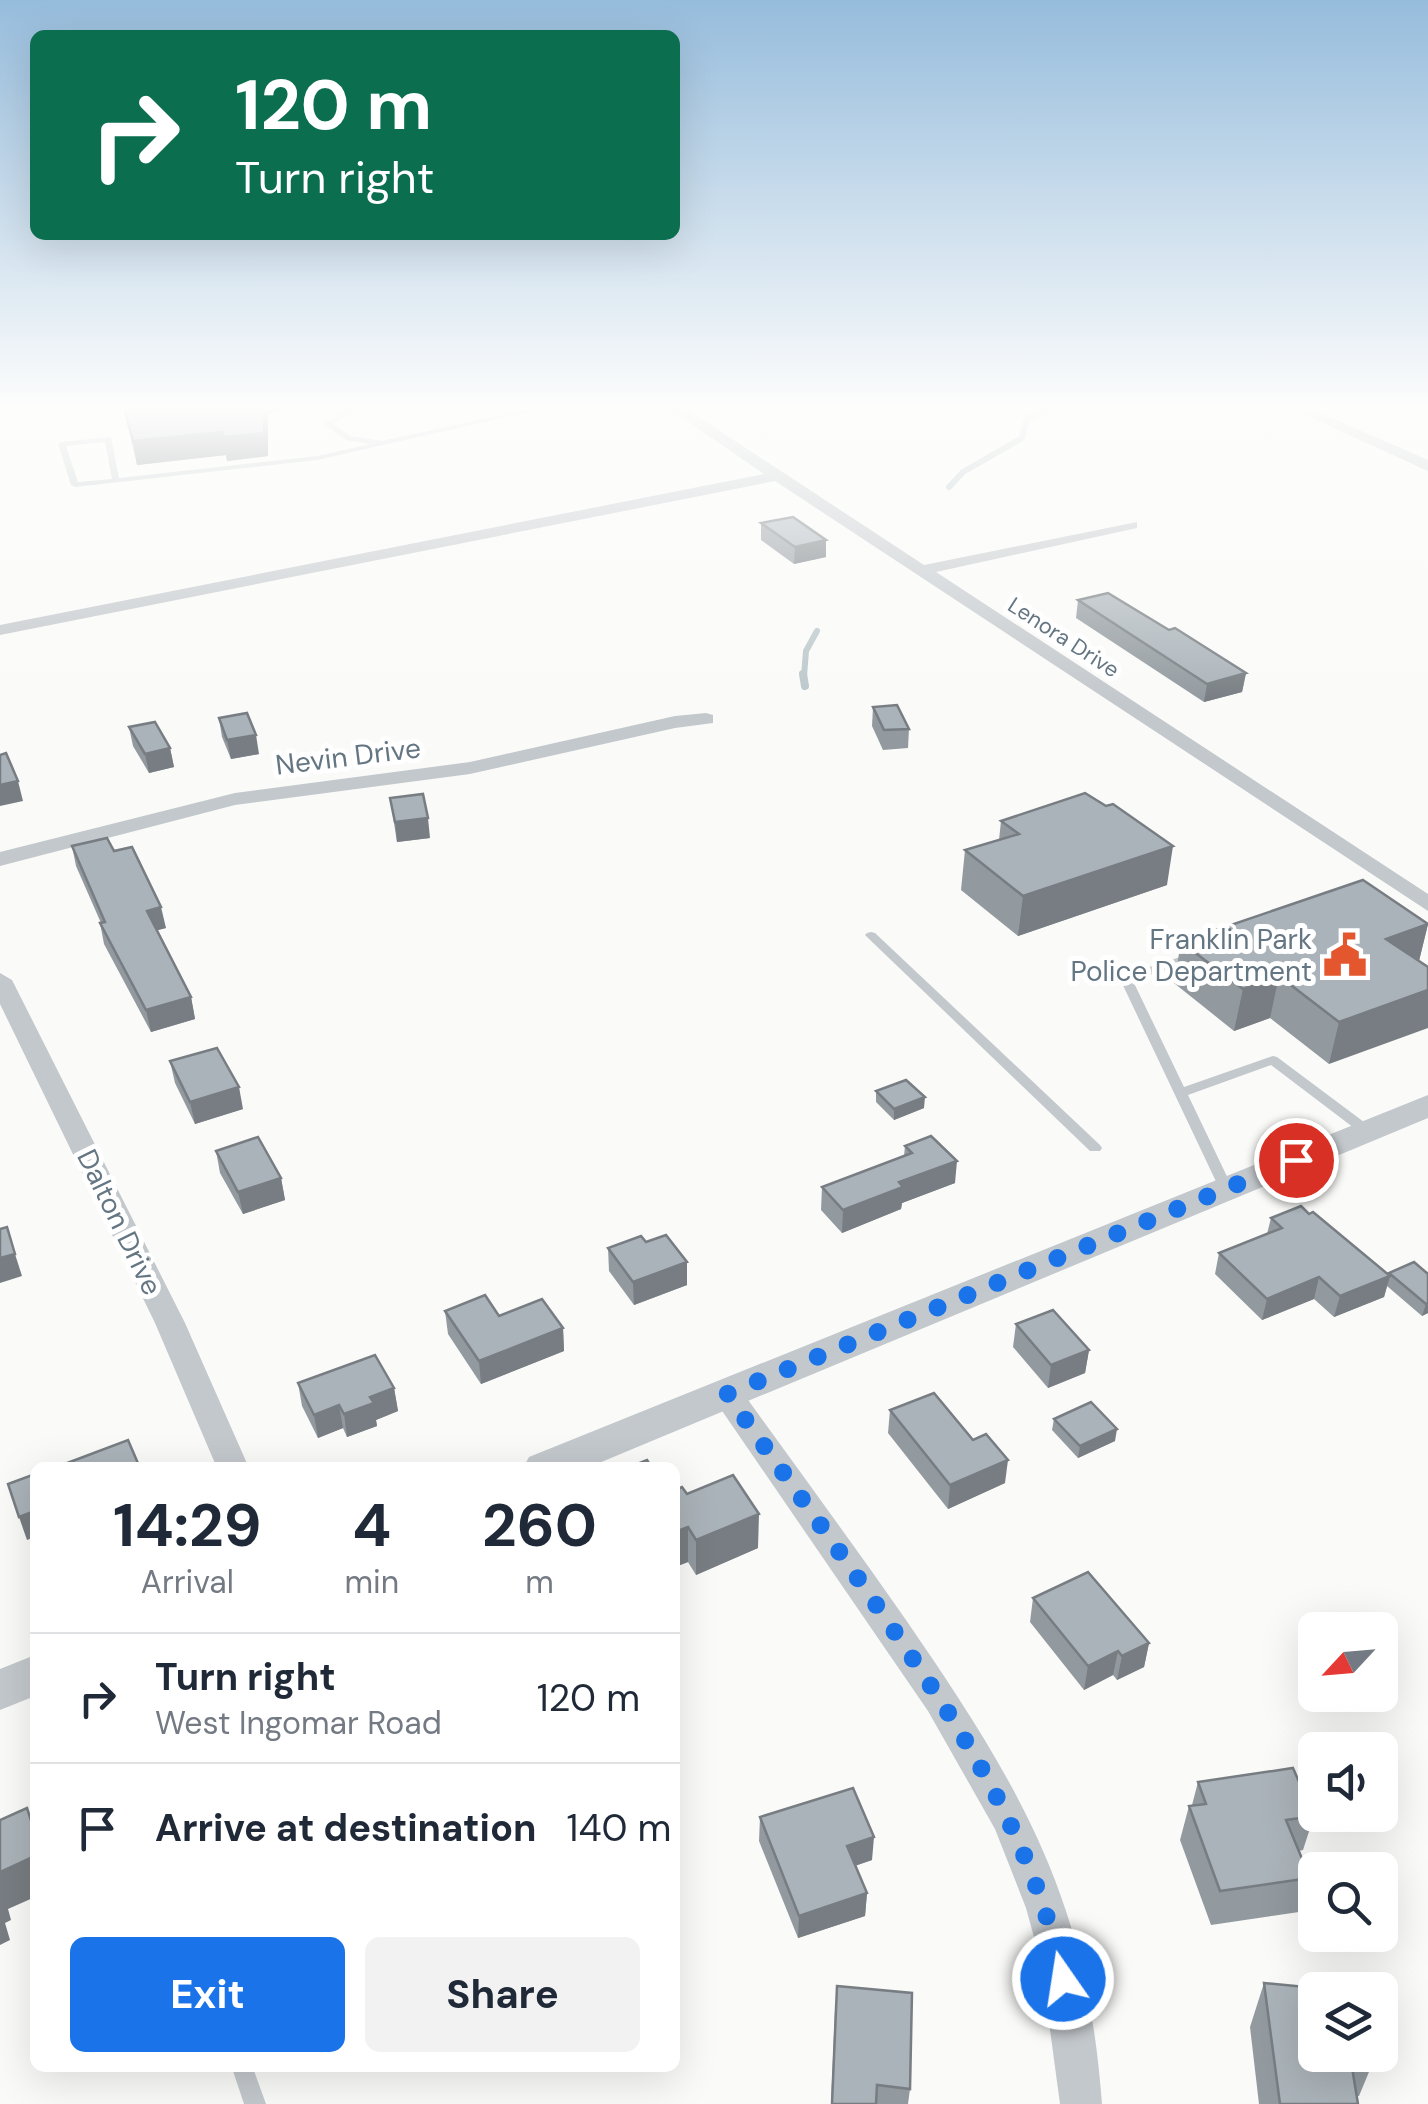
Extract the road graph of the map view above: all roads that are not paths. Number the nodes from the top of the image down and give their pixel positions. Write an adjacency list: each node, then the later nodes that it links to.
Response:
1 (624, 506): 5 (street)
2 (823, 506): 4 (street, Lenora Drive)
3 (1130, 525): 4 (street)
4 (923, 570): 8 (street, Lenora Drive)
5 (0, 630)
6 (706, 719): 7 (street, Nevin Drive)
7 (0, 859)
8 (1428, 904)
9 (871, 935): 15 (lane)
10 (1198, 955): 12 (lane)
11 (0, 980): 18 (street, Dalton Drive)
12 (1180, 1093): 14 (lane); 16 (lane)
13 (1428, 1106): 14 (street)
14 (1367, 1131): 16 (street)
15 (1095, 1148)
16 (1226, 1189): 17 (street)
17 (727, 1394): 19 (street); 24 (street)
18 (230, 1462)
19 (559, 1462)
20 (30, 1677): 21 (street)
21 (0, 1690)
22 (244, 2072): 23 (lane)
23 (255, 2104)
24 (1081, 2104)

